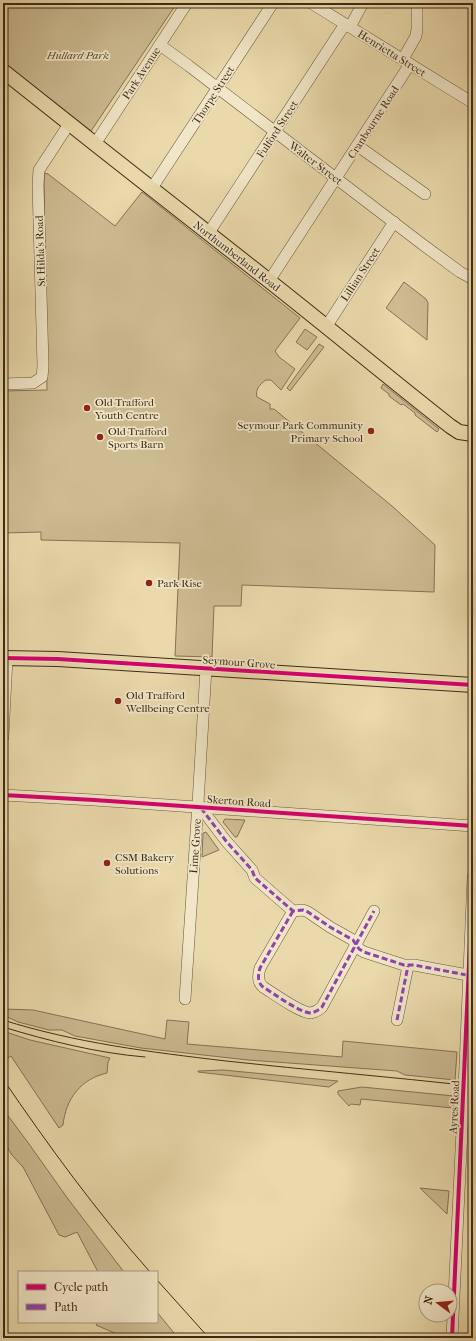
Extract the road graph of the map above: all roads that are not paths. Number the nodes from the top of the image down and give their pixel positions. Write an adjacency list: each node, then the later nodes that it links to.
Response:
1 (187, 3): 7 (street, Park Avenue)
2 (273, 3): 10 (street, Thorpe Street)
3 (311, 3): 6 (street, Henrietta Street)
4 (363, 3): 6 (street, Fulford Street)
5 (417, 3): 8 (street, Cranbourne Road)
6 (348, 25): 8 (street, Henrietta Street); 13 (street, Fulford Street)
7 (160, 45): 10 (street, Walter Street); 14 (street, Park Avenue)
8 (406, 62): 11 (street, Henrietta Street); 15 (street, Cranbourne Road)
9 (3, 71): 12 (main road, Northumberland Road)
10 (217, 88): 13 (street, Walter Street); 17 (street, Thorpe Street)
11 (473, 102)
12 (69, 124): 14 (main road, Northumberland Road); 24 (street, St Hilda's Road)
13 (275, 133): 16 (street, Walter Street); 20 (street, Fulford Street)
14 (95, 144): 17 (main road, Northumberland Road)
15 (358, 146): 16 (street, Cranbourne Road); 18 (street)
16 (337, 178): 19 (street, Walter Street); 22 (street, Cranbourne Road)
17 (152, 188): 20 (main road, Northumberland Road)
18 (426, 194)
19 (394, 222): 21 (street, Walter Street); 23 (street, Lillian Street)
20 (208, 234): 22 (main road, Northumberland Road)
21 (473, 279)
22 (269, 281): 23 (main road, Northumberland Road)
23 (326, 326): 25 (main road, Northumberland Road)
24 (3, 384)
25 (473, 434)
26 (5, 658): 27 (main road, Seymour Grove); 29 (street)
27 (206, 669): 28 (main road, Seymour Grove); 31 (street, Lime Grove)
28 (473, 685)
29 (3, 738)
30 (3, 795): 31 (street, Skerton Road)
31 (200, 808): 32 (street, Skerton Road); 34 (street); 39 (street, Lime Grove)
32 (473, 826)
33 (473, 877): 38 (street, Ayres Road)
34 (293, 911): 36 (street); 36 (street)
35 (374, 911): 36 (street)
36 (356, 945): 37 (street)
37 (408, 966): 38 (street); 40 (street)
38 (471, 976): 41 (street, Ayres Road, bridge)
39 (185, 1000)
40 (397, 1020)
41 (466, 1112): 42 (street, Ayres Road)
42 (452, 1338)

